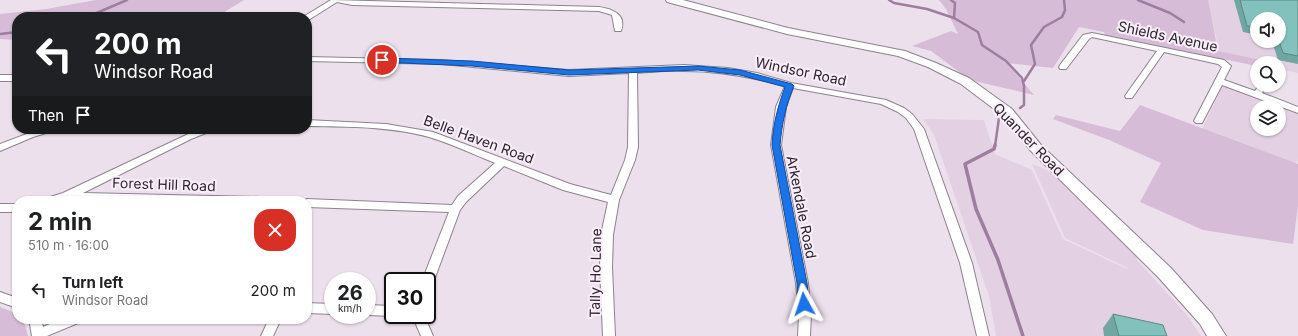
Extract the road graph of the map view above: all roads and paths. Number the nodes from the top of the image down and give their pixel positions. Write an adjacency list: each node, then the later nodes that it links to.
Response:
1 (336, 0): 3 (street); 4 (street)
2 (672, 0): 44 (street, Quander Road)
3 (312, 14)
4 (618, 30)
5 (1162, 49): 7 (street, Shields Avenue); 11 (street, Shields Avenue); 15 (street)
6 (312, 59): 8 (street, Windsor Road)
7 (1063, 67)
8 (633, 71): 12 (street, Windsor Road); 24 (street, Tally Ho Lane)
9 (0, 78): 10 (street)
10 (12, 78)
11 (1220, 81): 14 (street); 17 (street)
12 (790, 86): 42 (street, Arkendale Road); 43 (street, Windsor Road)
13 (1258, 92): 14 (street)
14 (1256, 95): 16 (street)
15 (1129, 96)
16 (1298, 110)
17 (1199, 121)
18 (312, 123): 22 (street, Belle Haven Road)
19 (33, 134): 21 (street)
20 (196, 134): 23 (street)
21 (0, 148)
22 (502, 162): 24 (street, Belle Haven Road); 28 (street)
23 (67, 196)
24 (614, 200): 41 (street, Tally Ho Lane)
25 (312, 202): 28 (street)
26 (0, 208): 27 (street)
27 (12, 208)
28 (455, 209): 29 (street)
29 (431, 272)
30 (0, 297): 31 (street)
31 (12, 301)
32 (312, 308): 33 (street)
33 (324, 309)
34 (36, 324): 38 (street)
35 (63, 324): 38 (street)
36 (273, 324): 39 (street)
37 (422, 324): 40 (street)
38 (38, 335)
39 (267, 336)
40 (427, 336)
41 (609, 336)
42 (804, 336)
43 (982, 336)
44 (1217, 336)

